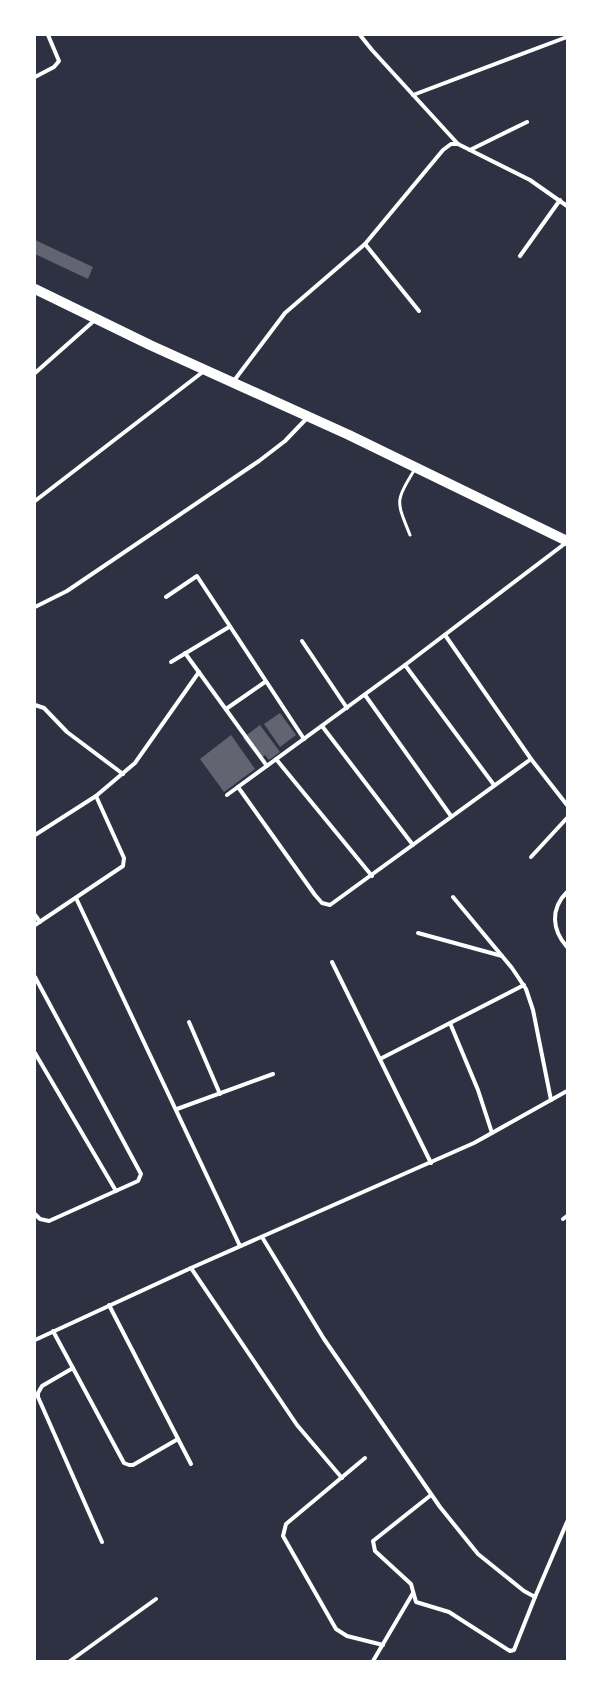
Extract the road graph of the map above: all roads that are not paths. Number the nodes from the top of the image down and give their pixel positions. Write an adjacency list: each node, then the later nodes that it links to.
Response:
1 (48, 35): 4 (street)
2 (362, 36): 5 (street)
3 (567, 36): 5 (street)
4 (35, 77)
5 (413, 95): 7 (street)
6 (527, 122): 8 (street)
7 (458, 144): 8 (street); 11 (street)
8 (470, 150): 9 (street)
9 (560, 200): 10 (street); 12 (street)
10 (567, 206)
11 (364, 244): 14 (street); 18 (street)
12 (520, 256)
13 (35, 289): 15 (main road)
14 (419, 310)
15 (96, 319): 16 (main road); 17 (street)
16 (206, 370): 18 (main road); 21 (street)
17 (35, 373)
18 (233, 383): 19 (main road)
19 (309, 417): 20 (main road); 25 (street)
20 (415, 468): 22 (lane); 23 (main road)
21 (35, 501)
22 (410, 535)
23 (567, 541): 27 (street)
24 (166, 597): 26 (street)
25 (35, 607)
26 (228, 626): 29 (street); 33 (street)
27 (445, 636): 31 (street); 41 (street)
28 (302, 641): 36 (street)
29 (185, 653): 30 (street); 32 (street)
30 (171, 662)
31 (405, 665): 34 (street); 44 (street)
32 (199, 672): 37 (street); 43 (street)
33 (265, 682): 37 (street); 39 (street)
34 (365, 695): 36 (street); 49 (street)
35 (35, 705): 43 (street)
36 (347, 708): 38 (street)
37 (226, 709): 42 (street)
38 (322, 726): 39 (street); 52 (street)
39 (304, 739): 40 (street)
40 (276, 759): 42 (street); 54 (street)
41 (530, 759): 44 (street); 48 (street)
42 (267, 766): 45 (street)
43 (123, 774): 47 (street)
44 (494, 785): 49 (street)
45 (238, 787): 46 (street); 54 (street)
46 (227, 795)
47 (96, 796): 51 (street); 57 (street)
48 (567, 805)
49 (451, 816): 52 (street)
50 (567, 818): 53 (street)
51 (35, 835)
52 (413, 845): 54 (street)
53 (531, 857)
54 (372, 876)
55 (567, 892): 62 (street)
56 (454, 897): 63 (street)
57 (76, 898): 59 (street); 75 (street)
58 (35, 915): 59 (street)
59 (40, 922): 60 (street)
60 (35, 925)
61 (418, 933): 63 (street)
62 (567, 947)
63 (502, 956): 66 (street)
64 (332, 962): 70 (street)
65 (35, 977): 78 (street)
66 (524, 985): 68 (street); 74 (street)
67 (189, 1022): 73 (street)
68 (450, 1023): 70 (street); 76 (street)
69 (35, 1053): 78 (street)
70 (380, 1059): 77 (street)
71 (274, 1074): 73 (street)
72 (567, 1091): 74 (street)
73 (220, 1094): 75 (street)
74 (551, 1100): 76 (street)
75 (177, 1109): 81 (street)
76 (492, 1133): 77 (street)
77 (431, 1162): 80 (street)
78 (116, 1191): 79 (street)
79 (35, 1214)
80 (262, 1236): 81 (street); 91 (street)
81 (240, 1246): 82 (street)
82 (191, 1268): 83 (street); 90 (street)
83 (109, 1305): 84 (street); 87 (street)
84 (54, 1332): 85 (street); 86 (street)
85 (35, 1340)
86 (73, 1368): 87 (street); 93 (street)
87 (178, 1440): 89 (street)
88 (365, 1458): 90 (street)
89 (191, 1464)
90 (342, 1478): 97 (street)
91 (431, 1496): 94 (street); 95 (street)
92 (567, 1522): 95 (street)
93 (102, 1542)
94 (413, 1593): 95 (street); 97 (street)
95 (535, 1597)
96 (156, 1599): 98 (street)
97 (383, 1645): 99 (street)
98 (70, 1661)
99 (373, 1661)

